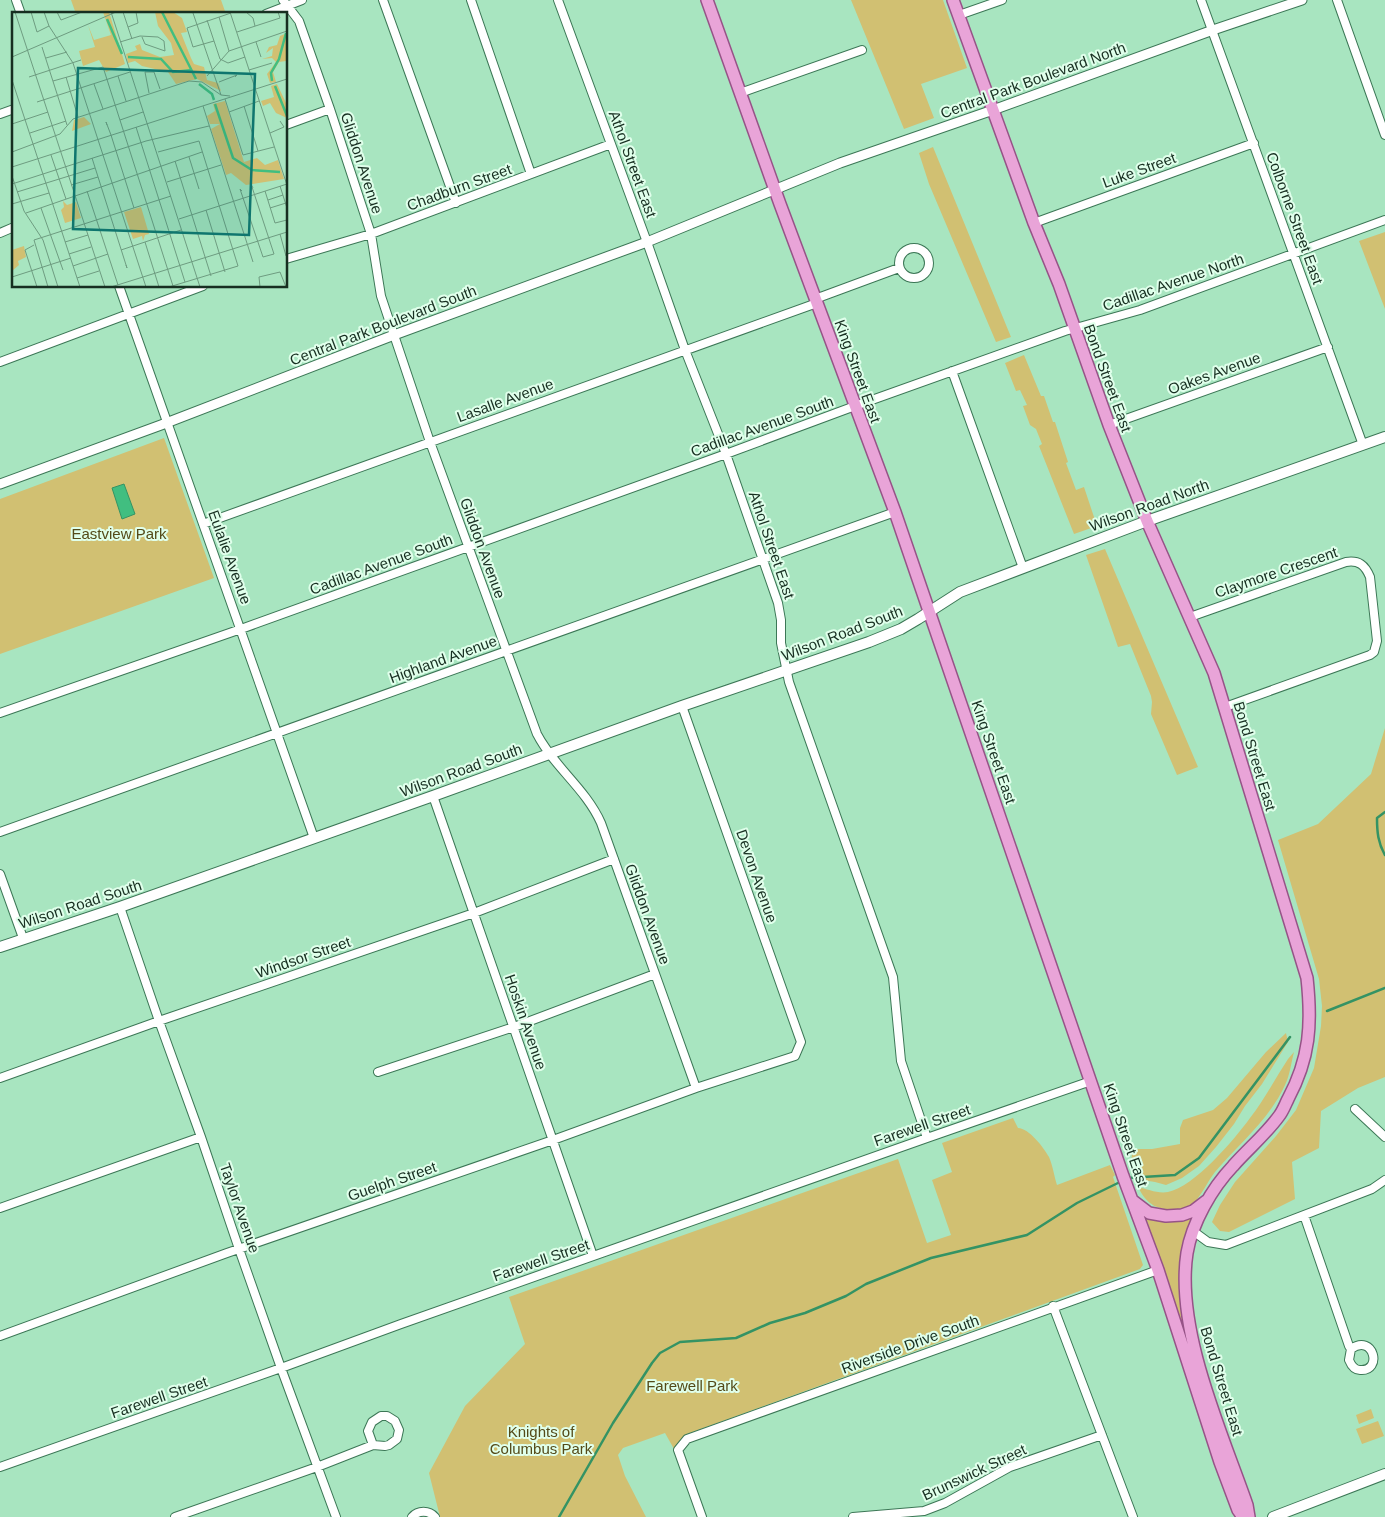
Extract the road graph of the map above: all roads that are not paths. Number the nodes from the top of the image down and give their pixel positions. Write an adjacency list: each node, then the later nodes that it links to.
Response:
1 (16, 0): 13 (street)
2 (302, 0): 12 (street)
3 (383, 0): 29 (street)
4 (470, 0): 27 (street)
5 (558, 0): 26 (street, Athol Street East)
6 (707, 0): 18 (main road, King Street East)
7 (953, 0): 15 (main road, Bond Street East)
8 (1002, 0): 15 (street)
9 (1201, 0): 16 (street, Colborne Street East)
10 (1302, 0): 16 (street, Central Park Boulevard North)
11 (1337, 0): 24 (street)
12 (285, 3): 14 (street); 19 (street, Gliddon Avenue)
13 (20, 12)
14 (269, 12)
15 (958, 15): 21 (main road, Bond Street East)
16 (1213, 30): 21 (street, Central Park Boulevard North); 25 (street, Colborne Street East)
17 (862, 50): 18 (street)
18 (740, 93): 28 (main road, King Street East)
19 (330, 109): 23 (street); 32 (street, Gliddon Avenue)
20 (12, 110): 22 (street)
21 (993, 110): 28 (street, Central Park Boulevard North); 31 (main road, Bond Street East)
22 (0, 114)
23 (288, 124)
24 (1385, 135)
25 (1254, 143): 31 (street, Luke Street); 34 (street, Colborne Street East)
26 (611, 144): 27 (street, Chadburn Street); 33 (street, Athol Street East)
27 (531, 174): 29 (street, Chadburn Street)
28 (776, 191): 33 (street, Central Park Boulevard South); 39 (main road, King Street East)
29 (456, 203): 32 (street, Chadburn Street)
30 (1385, 220): 34 (street, Cadillac Avenue North)
31 (1034, 223): 41 (main road, Bond Street East)
32 (371, 234): 35 (street, Chadburn Street); 42 (street, Gliddon Avenue)
33 (647, 242): 42 (street, Central Park Boulevard South); 44 (street, Athol Street East)
34 (1294, 254): 41 (street, Cadillac Avenue North); 43 (street, Colborne Street East)
35 (288, 258)
36 (899, 268): 36 (street); 39 (street, Lasalle Avenue)
37 (120, 288): 40 (street, Eulalie Avenue)
38 (198, 288): 40 (street)
39 (816, 301): 44 (street, Lasalle Avenue); 47 (main road, King Street East)
40 (129, 314): 45 (street); 48 (street, Eulalie Avenue)
41 (1075, 328): 46 (street, Cadillac Avenue North); 49 (main road, Bond Street East)
42 (394, 335): 48 (street, Central Park Boulevard South); 51 (street, Gliddon Avenue)
43 (1328, 347): 49 (street, Oakes Avenue); 52 (street, Colborne Street East)
44 (685, 350): 51 (street, Lasalle Avenue); 53 (street, Athol Street East)
45 (0, 362)
46 (952, 371): 47 (street, Cadillac Avenue North); 60 (street)
47 (855, 406): 53 (street, Cadillac Avenue South); 55 (main road, King Street East)
48 (168, 422): 54 (street, Central Park Boulevard South); 57 (street, Eulalie Avenue)
49 (1109, 425): 56 (main road, Bond Street East)
50 (1385, 437): 52 (main road, Wilson Road North)
51 (430, 442): 57 (street, Lasalle Avenue); 58 (street, Gliddon Avenue)
52 (1363, 445): 56 (main road, Wilson Road North)
53 (726, 454): 58 (street, Cadillac Avenue South); 59 (street, Athol Street East)
54 (0, 484)
55 (895, 512): 59 (street, Highland Avenue); 61 (main road, King Street East)
56 (1147, 521): 60 (main road, Wilson Road North); 62 (main road, Bond Street East)
57 (203, 524): 63 (street, Eulalie Avenue)
58 (468, 547): 63 (street, Cadillac Avenue South); 64 (street, Gliddon Avenue)
59 (763, 560): 64 (street, Highland Avenue); 65 (street, Athol Street East)
60 (1023, 568): 61 (main road, Wilson Road North)
61 (930, 612): 65 (main road, Wilson Road South); 86 (main road, King Street East)
62 (1190, 617): 67 (main road, Bond Street East); 67 (street, Claymore Crescent)
63 (241, 629): 68 (street, Cadillac Avenue South); 69 (street, Eulalie Avenue)
64 (507, 651): 69 (street, Highland Avenue); 70 (street, Gliddon Avenue)
65 (786, 670): 66 (main road, Wilson Road South); 91 (street, Athol Street East)
66 (682, 706): 70 (main road, Wilson Road South); 83 (street, Devon Avenue)
67 (1225, 707): 95 (main road, Bond Street East)
68 (0, 713)
69 (277, 734): 72 (street, Highland Avenue); 73 (street, Eulalie Avenue)
70 (549, 753): 71 (main road, Wilson Road South); 74 (street, Gliddon Avenue)
71 (433, 796): 73 (main road, Wilson Road South); 77 (street, Hoskin Avenue)
72 (0, 832)
73 (314, 838): 76 (main road, Wilson Road South)
74 (614, 859): 77 (street, Windsor Street); 80 (street, Gliddon Avenue)
75 (0, 874): 78 (street)
76 (120, 907): 78 (main road, Wilson Road South); 81 (street, Taylor Avenue)
77 (474, 913): 81 (street, Windsor Street); 82 (street, Hoskin Avenue)
78 (23, 938): 79 (main road, Wilson Road South)
79 (0, 947)
80 (655, 974): 82 (street); 87 (street, Gliddon Avenue)
81 (159, 1021): 85 (street, Windsor Street); 89 (street, Taylor Avenue)
82 (514, 1027): 84 (street); 92 (street, Hoskin Avenue)
83 (795, 1056): 87 (street, Guelph Street)
84 (378, 1072)
85 (0, 1078)
86 (1091, 1081): 91 (street, Farewell Street); 94 (main road, King Street East)
87 (696, 1088): 92 (street, Guelph Street)
88 (1355, 1109): 90 (street)
89 (201, 1137): 96 (street); 99 (street, Taylor Avenue)
90 (1385, 1137)
91 (928, 1138): 100 (street, Farewell Street)
92 (553, 1140): 99 (street, Guelph Street); 100 (street, Hoskin Avenue)
93 (1385, 1180): 97 (street)
94 (1130, 1195): 95 (main road); 101 (main road, King Street East)
95 (1209, 1198): 98 (main road, Bond Street East)
96 (0, 1208)
97 (1304, 1215): 98 (street); 104 (street)
98 (1193, 1231): 119 (main road, Bond Street East)
99 (238, 1249): 103 (street, Guelph Street); 105 (street, Taylor Avenue)
100 (593, 1256): 105 (street, Farewell Street)
101 (1158, 1270): 102 (street, Riverside Drive South); 118 (main road, King Street East)
102 (1054, 1306): 106 (street); 115 (street, Riverside Drive South)
103 (0, 1336)
104 (1352, 1349)
105 (281, 1368): 108 (street, Farewell Street); 109 (street, Taylor Avenue)
106 (1102, 1435): 116 (street, Brunswick Street); 117 (street)
107 (373, 1445): 107 (street); 109 (street)
108 (0, 1467)
109 (317, 1467): 111 (street); 112 (street, Taylor Avenue)
110 (1385, 1474): 120 (main road)
111 (175, 1517)
112 (336, 1517)
113 (412, 1517): 114 (street)
114 (435, 1517)
115 (702, 1517)
116 (853, 1517)
117 (1133, 1517)
118 (1243, 1517)
119 (1249, 1517)
120 (1272, 1517)

